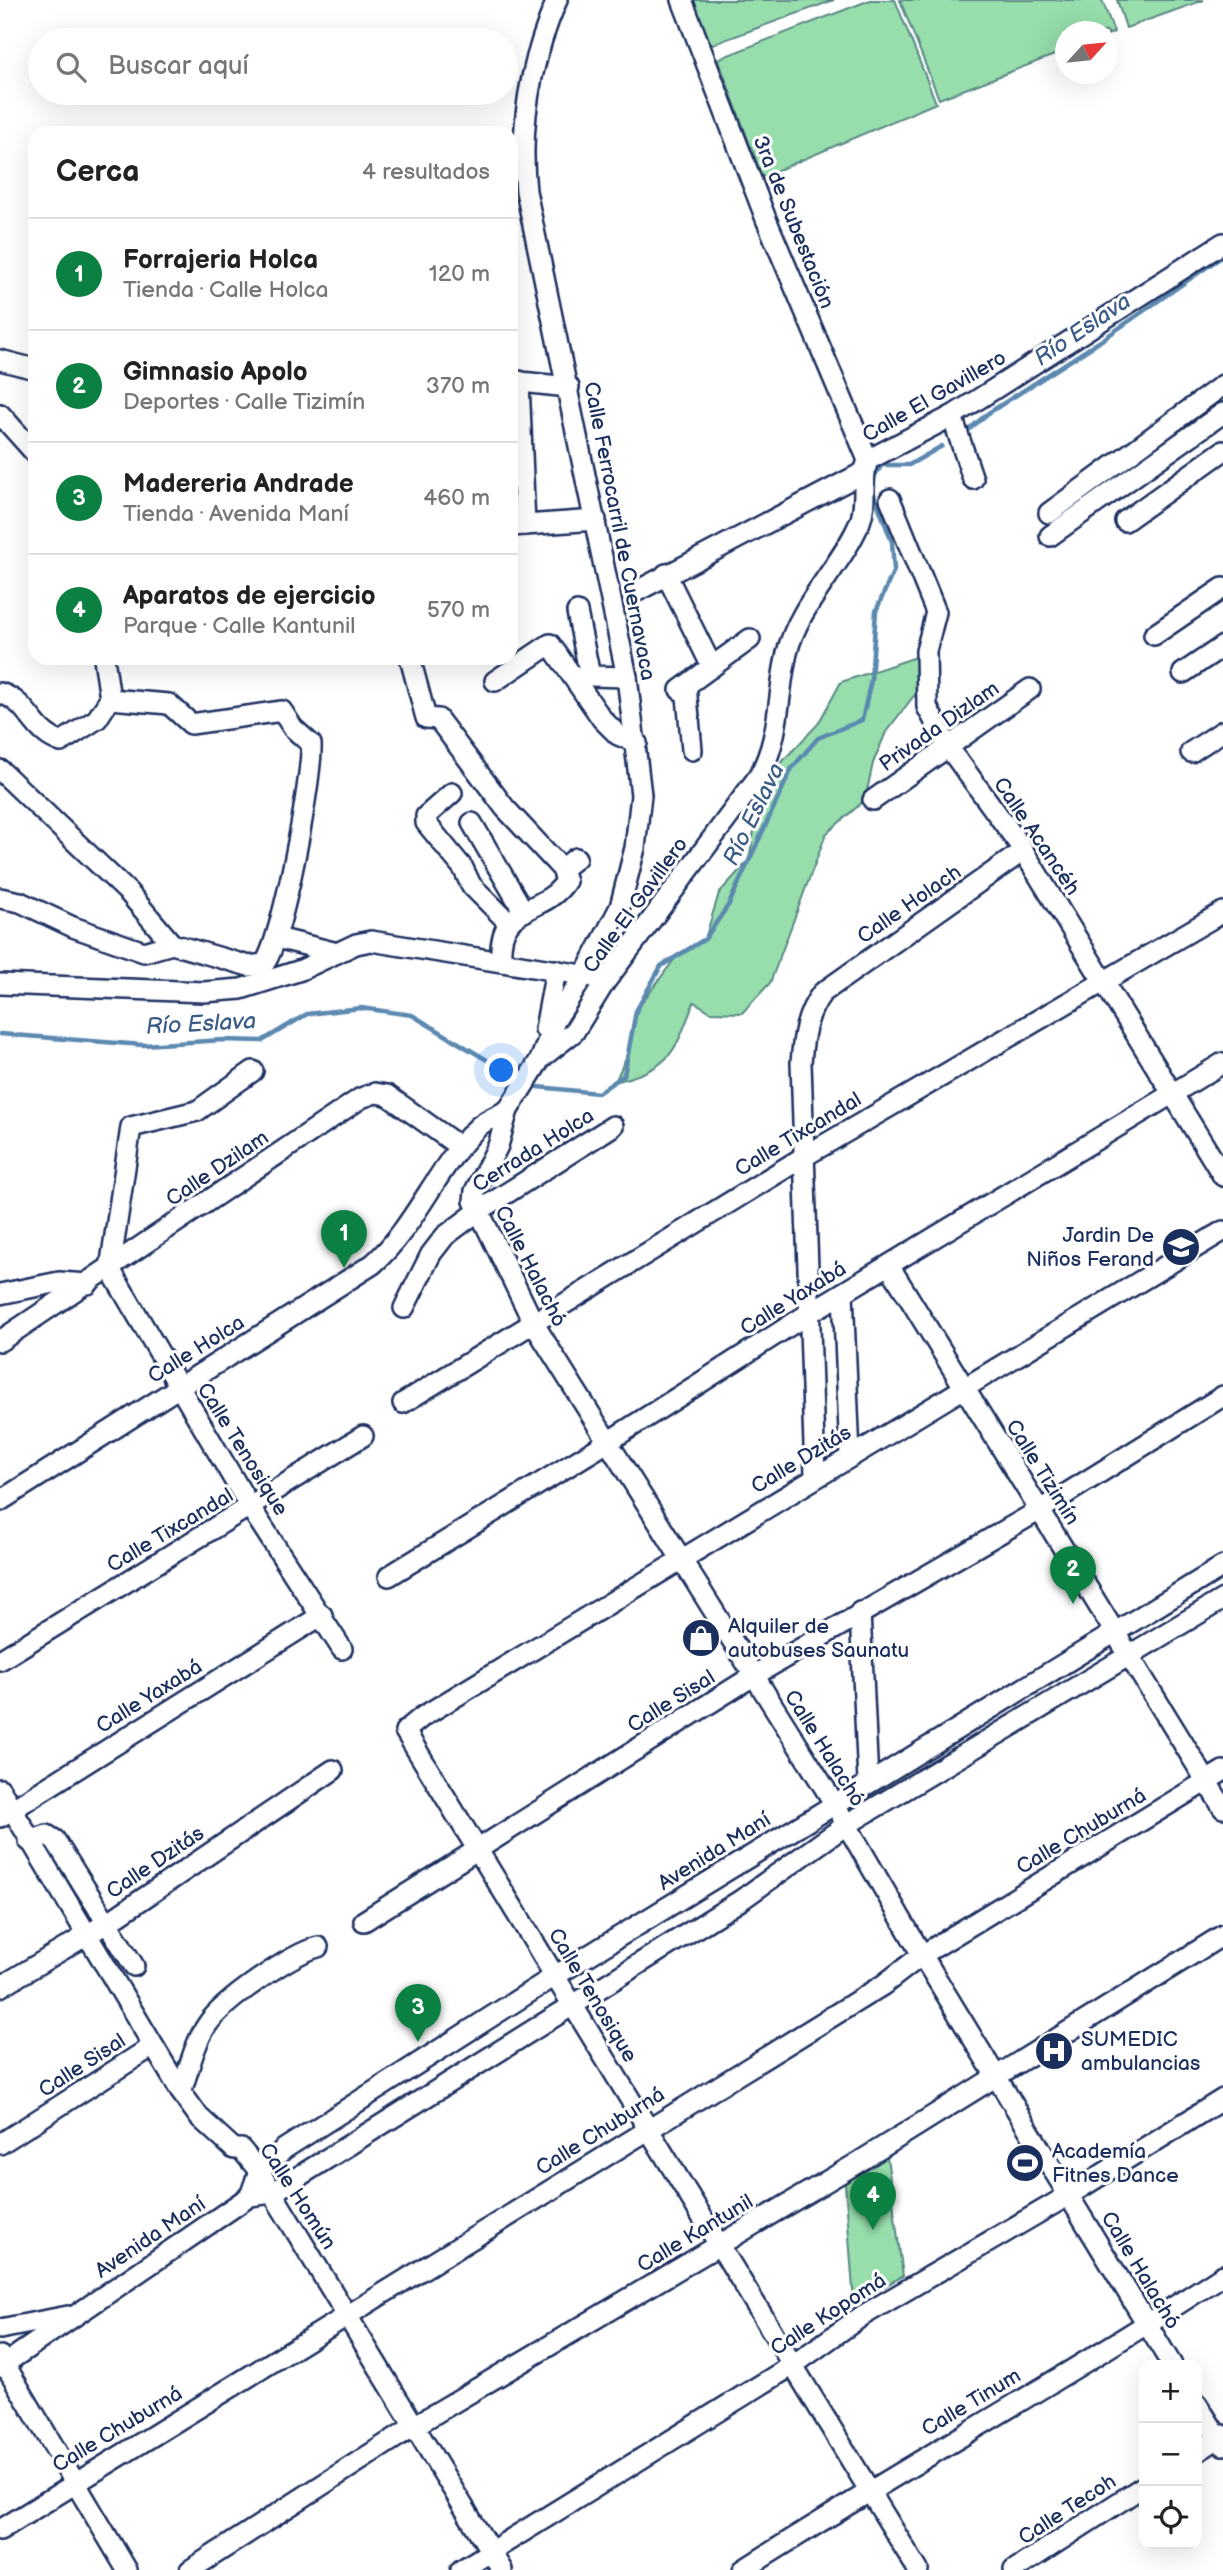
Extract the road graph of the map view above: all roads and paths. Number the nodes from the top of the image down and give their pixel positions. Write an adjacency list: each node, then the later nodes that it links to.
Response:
1 (557, 0): 8 (street, Calle Ferrocarril de Cuernavaca)
2 (682, 0): 14 (street, 3ra de Subestación)
3 (1223, 243): 11 (street, Calle El Gavillero)
4 (0, 360): 5 (street)
5 (28, 367)
6 (518, 381): 8 (street)
7 (1223, 385): 17 (street)
8 (569, 387): 18 (street, Calle Ferrocarril de Cuernavaca)
9 (1223, 413): 21 (street)
10 (0, 414): 12 (street)
11 (952, 416): 14 (street, Calle El Gavillero); 15 (street)
12 (28, 445)
13 (1223, 451): 19 (street)
14 (866, 466): 22 (street); 58 (street, Calle El Gavillero)
15 (973, 479)
16 (890, 499): 40 (street, Calle Acancéh)
17 (1049, 513)
18 (596, 520): 20 (street); 34 (street, Calle Ferrocarril de Cuernavaca)
19 (1125, 521)
20 (518, 525)
21 (1050, 536)
22 (666, 574): 24 (street); 32 (street)
23 (1223, 588): 26 (street)
24 (637, 591)
25 (577, 612): 34 (street)
26 (1154, 635)
27 (750, 639): 32 (street)
28 (1223, 646): 33 (street)
29 (518, 660): 39 (street)
30 (105, 665): 37 (street)
31 (412, 665): 50 (street)
32 (712, 667): 41 (street)
33 (1183, 673)
34 (627, 677): 39 (street, Calle Ferrocarril de Cuernavaca)
35 (1030, 689): 40 (street, Privada Dizlam)
36 (0, 693): 37 (street)
37 (110, 699): 51 (street)
38 (1223, 731): 42 (street)
39 (637, 743): 56 (street, Calle Ferrocarril de Cuernavaca)
40 (949, 748): 45 (street, Privada Dizlam); 47 (street, Calle Acancéh)
41 (692, 750)
42 (1191, 752)
43 (0, 770): 52 (street)
44 (452, 793): 50 (street)
45 (873, 800)
46 (472, 823): 50 (street)
47 (1023, 851): 57 (street, Calle Acancéh); 67 (street, Calle Holach)
48 (0, 898): 52 (street)
49 (1223, 912): 57 (street, Calle Tixcandal)
50 (516, 917): 54 (street)
51 (277, 937): 52 (street); 53 (street)
52 (172, 944)
53 (337, 953): 54 (street); 59 (street)
54 (501, 961): 55 (street)
55 (556, 970): 56 (street); 60 (street)
56 (585, 974): 58 (street); 60 (street, Calle Ferrocarril de Cuernavaca)
57 (1102, 981): 63 (street, Calle Acancéh); 67 (street, Calle Tixcandal)
58 (605, 982): 60 (street, Calle El Gavillero)
59 (0, 984)
60 (541, 1058): 64 (street)
61 (1223, 1063): 63 (street, Calle Yaxabá)
62 (253, 1071): 72 (street)
63 (1172, 1094): 68 (street, Calle Acancéh); 71 (street, Calle Yaxabá)
64 (508, 1110): 66 (street); 69 (street, Calle Halachó)
65 (613, 1126): 69 (street, Cerrada Holca)
66 (460, 1147): 72 (street, Calle Dzilam); 80 (street, Calle Holca)
67 (805, 1156): 77 (street); 78 (street, Calle Tixcandal)
68 (1223, 1177)
69 (477, 1212): 76 (street, Cerrada Holca); 78 (street, Calle Halachó)
70 (1223, 1231): 81 (street, Calle Dzitás)
71 (890, 1267): 74 (street, Calle Yaxabá); 81 (street, Calle Tizimín)
72 (110, 1269): 73 (street, Calle Dzilam); 80 (street, Calle Tenosique)
73 (88, 1284): 75 (street); 79 (street, Calle Dzilam)
74 (843, 1293): 77 (street, Calle Yaxabá); 86 (street)
75 (0, 1294)
76 (404, 1308)
77 (811, 1312): 85 (street, Calle Yaxabá); 87 (street)
78 (534, 1324): 83 (street, Calle Tixcandal); 85 (street, Calle Halachó)
79 (0, 1341)
80 (178, 1387): 88 (street, Calle Holca); 89 (street, Calle Tenosique)
81 (964, 1388): 86 (street, Calle Dzitás); 90 (street, Calle Tizimín)
82 (1223, 1396): 90 (street, Calle Sisal)
83 (403, 1404)
84 (363, 1436): 89 (street, Calle Tixcandal)
85 (606, 1443): 91 (street, Calle Halachó); 93 (street, Calle Yaxabá)
86 (850, 1455): 87 (street, Calle Dzitás)
87 (816, 1475): 91 (street, Calle Dzitás)
88 (0, 1501)
89 (250, 1507): 96 (street, Calle Tenosique); 100 (street, Calle Tixcandal)
90 (1040, 1510): 95 (street, Calle Sisal); 97 (street, Calle Tizimín)
91 (682, 1559): 101 (street, Calle Halachó); 102 (street, Calle Dzitás)
92 (1223, 1566): 97 (street, Avenida Maní)
93 (389, 1576)
94 (1223, 1599): 99 (street, Avenida Maní)
95 (860, 1612): 101 (street, Calle Sisal); 105 (street)
96 (322, 1615): 98 (street, Calle Tenosique); 109 (street, Calle Yaxabá)
97 (1115, 1632): 99 (street, Calle Tizimín); 105 (street, Avenida Maní)
98 (342, 1649)
99 (1130, 1656): 104 (street, Calle Tizimín); 110 (street, Avenida Maní)
100 (0, 1660)
101 (753, 1676): 107 (street, Calle Halachó); 112 (street, Calle Sisal)
102 (405, 1731): 112 (street, Calle Tenosique)
103 (333, 1770): 114 (street, Calle Dzitás)
104 (1215, 1776): 108 (street, Calle Tizimín); 118 (street, Calle Chuburná)
105 (868, 1782): 107 (street, Avenida Maní)
106 (0, 1789): 109 (street, Calle Homún)
107 (834, 1803): 110 (street, Calle Halachó); 120 (street, Avenida Maní)
108 (1223, 1808)
109 (6, 1813): 111 (street, Calle Homún)
110 (846, 1825): 118 (street, Calle Halachó); 122 (street, Avenida Maní)
111 (29, 1841): 114 (street); 115 (street, Calle Homún)
112 (478, 1849): 113 (street, Calle Sisal); 120 (street, Calle Tenosique)
113 (364, 1921)
114 (107, 1923): 115 (street, Calle Dzitás); 119 (street)
115 (86, 1935): 121 (street, Calle Dzitás); 123 (street, Calle Homún)
116 (1223, 1935): 124 (street, Calle Kantunil)
117 (318, 1947): 125 (street)
118 (922, 1955): 124 (street, Calle Halachó); 127 (street, Calle Chuburná)
119 (134, 1966)
120 (555, 1976): 122 (street, Calle Tenosique); 129 (street, Avenida Maní)
121 (0, 1987)
122 (573, 2006): 127 (street, Calle Tenosique); 130 (street, Avenida Maní)
123 (153, 2046): 125 (street, Calle Homún); 128 (street, Calle Sisal)
124 (996, 2076): 131 (street, Calle Halachó); 133 (street, Calle Kantunil)
125 (181, 2092): 129 (street, Calle Homún)
126 (1223, 2099): 131 (street, Calle Kopomá)
127 (648, 2128): 133 (street, Calle Tenosique); 136 (street, Calle Chuburná)
128 (0, 2144)
129 (259, 2171): 130 (street, Calle Homún); 132 (street, Avenida Maní)
130 (272, 2193): 132 (street, Avenida Maní); 136 (street, Calle Homún)
131 (1069, 2195): 137 (street, Calle Halachó); 141 (street, Calle Kopomá)
132 (250, 2196): 135 (street, Avenida Maní)
133 (719, 2245): 141 (street, Calle Tenosique); 143 (street, Calle Kantunil)
134 (1223, 2275): 137 (street, Calle Tinum)
135 (76, 2315): 138 (street, Avenida Maní); 140 (street, Avenida Maní)
136 (347, 2316): 143 (street, Calle Homún); 146 (street, Calle Chuburná)
137 (1147, 2325): 139 (street, Calle Halachó); 147 (street, Calle Tinum)
138 (0, 2329)
139 (1169, 2360)
140 (2, 2362): 146 (street)
141 (793, 2365): 147 (street, Calle Tenosique); 150 (street, Calle Kopomá)
142 (1202, 2411): 144 (street)
143 (414, 2426): 150 (street, Calle Homún); 152 (street, Calle Kantunil)
144 (1222, 2439): 145 (street)
145 (1202, 2449)
146 (73, 2482): 149 (street, Calle Chuburná); 151 (street)
147 (869, 2489): 155 (street, Calle Tinum); 156 (street, Calle Tenosique)
148 (1139, 2489): 157 (street, Calle Tecoh)
149 (0, 2530)
150 (490, 2551): 153 (street, Calle Kopomá); 154 (street, Calle Homún)
151 (127, 2570)
152 (190, 2570)
153 (461, 2570)
154 (502, 2570)
155 (743, 2570)
156 (918, 2570)
157 (1014, 2570)

